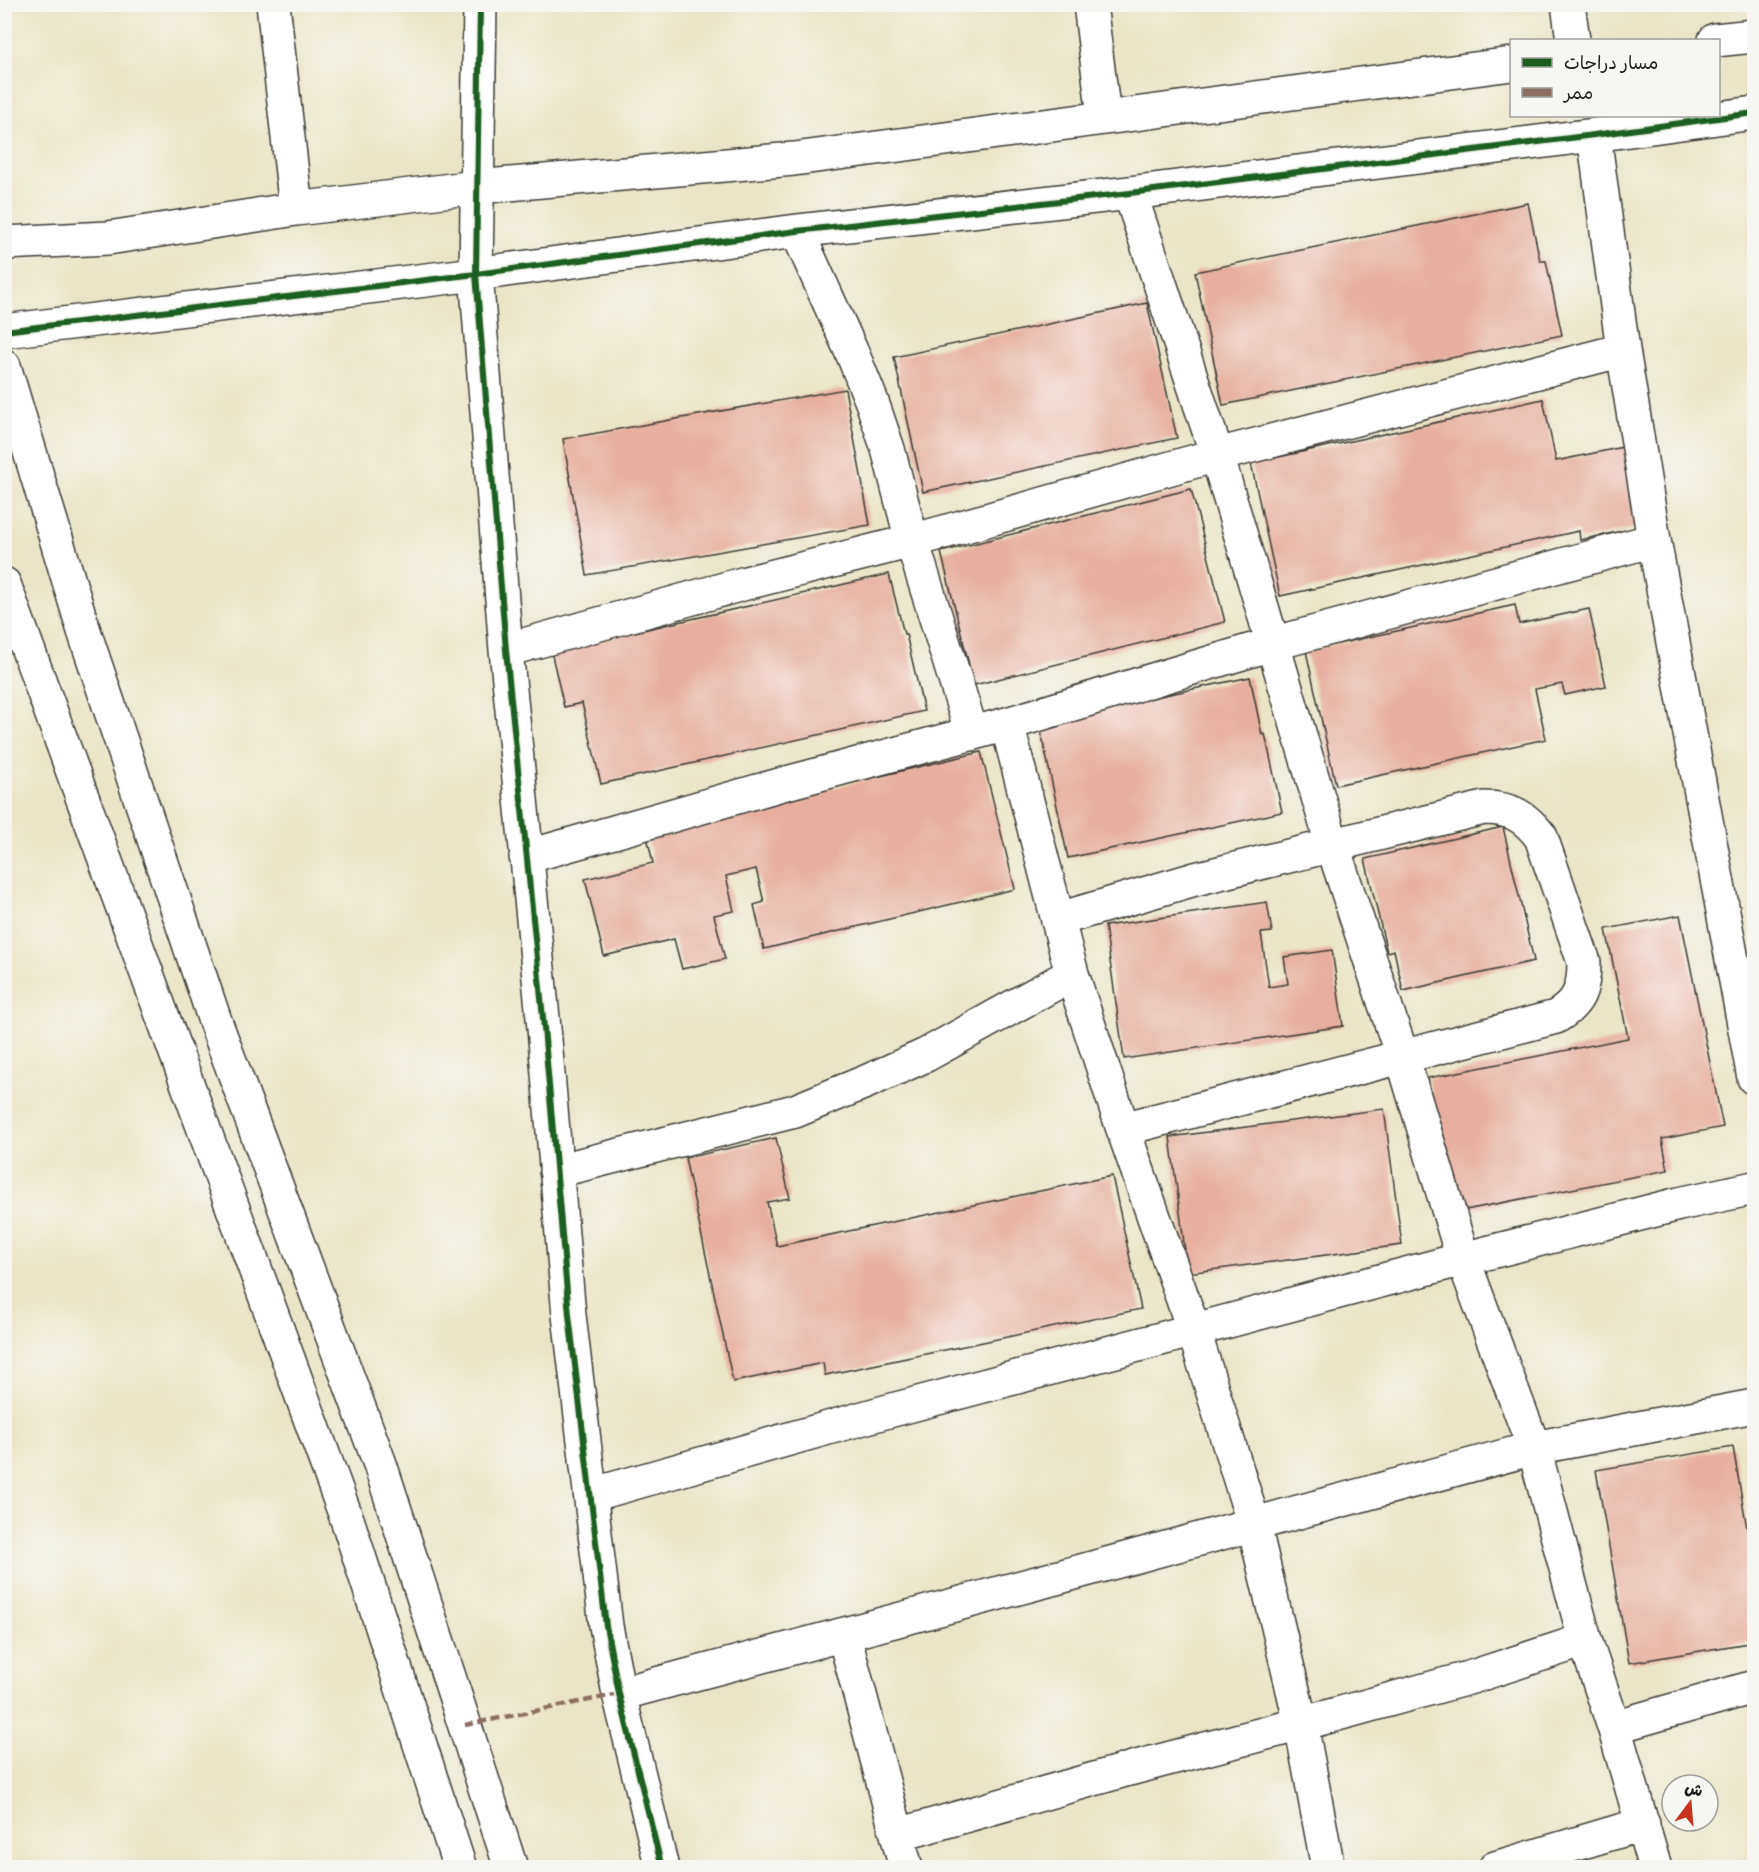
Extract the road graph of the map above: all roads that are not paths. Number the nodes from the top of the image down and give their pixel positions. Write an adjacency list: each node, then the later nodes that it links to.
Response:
1 (273, 4): 14 (street)
2 (480, 4): 12 (street)
3 (1090, 4): 10 (street)
4 (1568, 4): 6 (street)
5 (1755, 36): 7 (street)
6 (1574, 39)
7 (1720, 40)
8 (1510, 64): 10 (street)
9 (1755, 113): 11 (street)
10 (1104, 117): 12 (street)
11 (1594, 135): 13 (street); 19 (street)
12 (476, 187): 14 (street); 17 (street)
13 (1130, 193): 15 (street); 21 (street)
14 (296, 209): 16 (street)
15 (797, 231): 17 (street); 23 (street)
16 (4, 243)
17 (476, 274): 18 (street); 26 (street)
18 (4, 331)
19 (1623, 350): 21 (street); 22 (street)
20 (4, 366): 53 (street)
21 (1216, 455): 23 (street); 25 (street)
22 (1654, 540): 25 (street); 34 (street)
23 (912, 541): 26 (street); 28 (street)
24 (4, 584): 52 (street)
25 (1272, 644): 27 (street); 29 (street)
26 (506, 650): 30 (street)
27 (1006, 724): 28 (street); 31 (street)
28 (972, 734): 30 (street)
29 (1332, 844): 31 (street); 33 (street); 33 (street)
30 (526, 857): 36 (street)
31 (1059, 920): 32 (street)
32 (1072, 974): 35 (street); 36 (street)
33 (1402, 1056): 35 (street); 38 (street)
34 (1755, 1078)
35 (1123, 1129): 39 (street)
36 (556, 1171): 42 (street)
37 (1755, 1188): 38 (street)
38 (1463, 1258): 39 (street); 41 (street)
39 (1194, 1331): 42 (street); 43 (street)
40 (1755, 1406): 41 (street)
41 (1534, 1448): 43 (street); 45 (street)
42 (591, 1495): 47 (street)
43 (1254, 1525): 44 (street); 48 (street)
44 (844, 1635): 47 (street); 51 (street)
45 (1585, 1640): 48 (street); 49 (street)
46 (1755, 1687): 49 (street)
47 (619, 1694): 54 (street)
48 (1302, 1724): 51 (street); 56 (street)
49 (1614, 1727): 50 (street)
50 (1643, 1824): 57 (street); 58 (street)
51 (898, 1835): 55 (street)
52 (460, 1868)
53 (512, 1868)
54 (662, 1868)
55 (906, 1868)
56 (1328, 1868)
57 (1495, 1868)
58 (1655, 1868)

